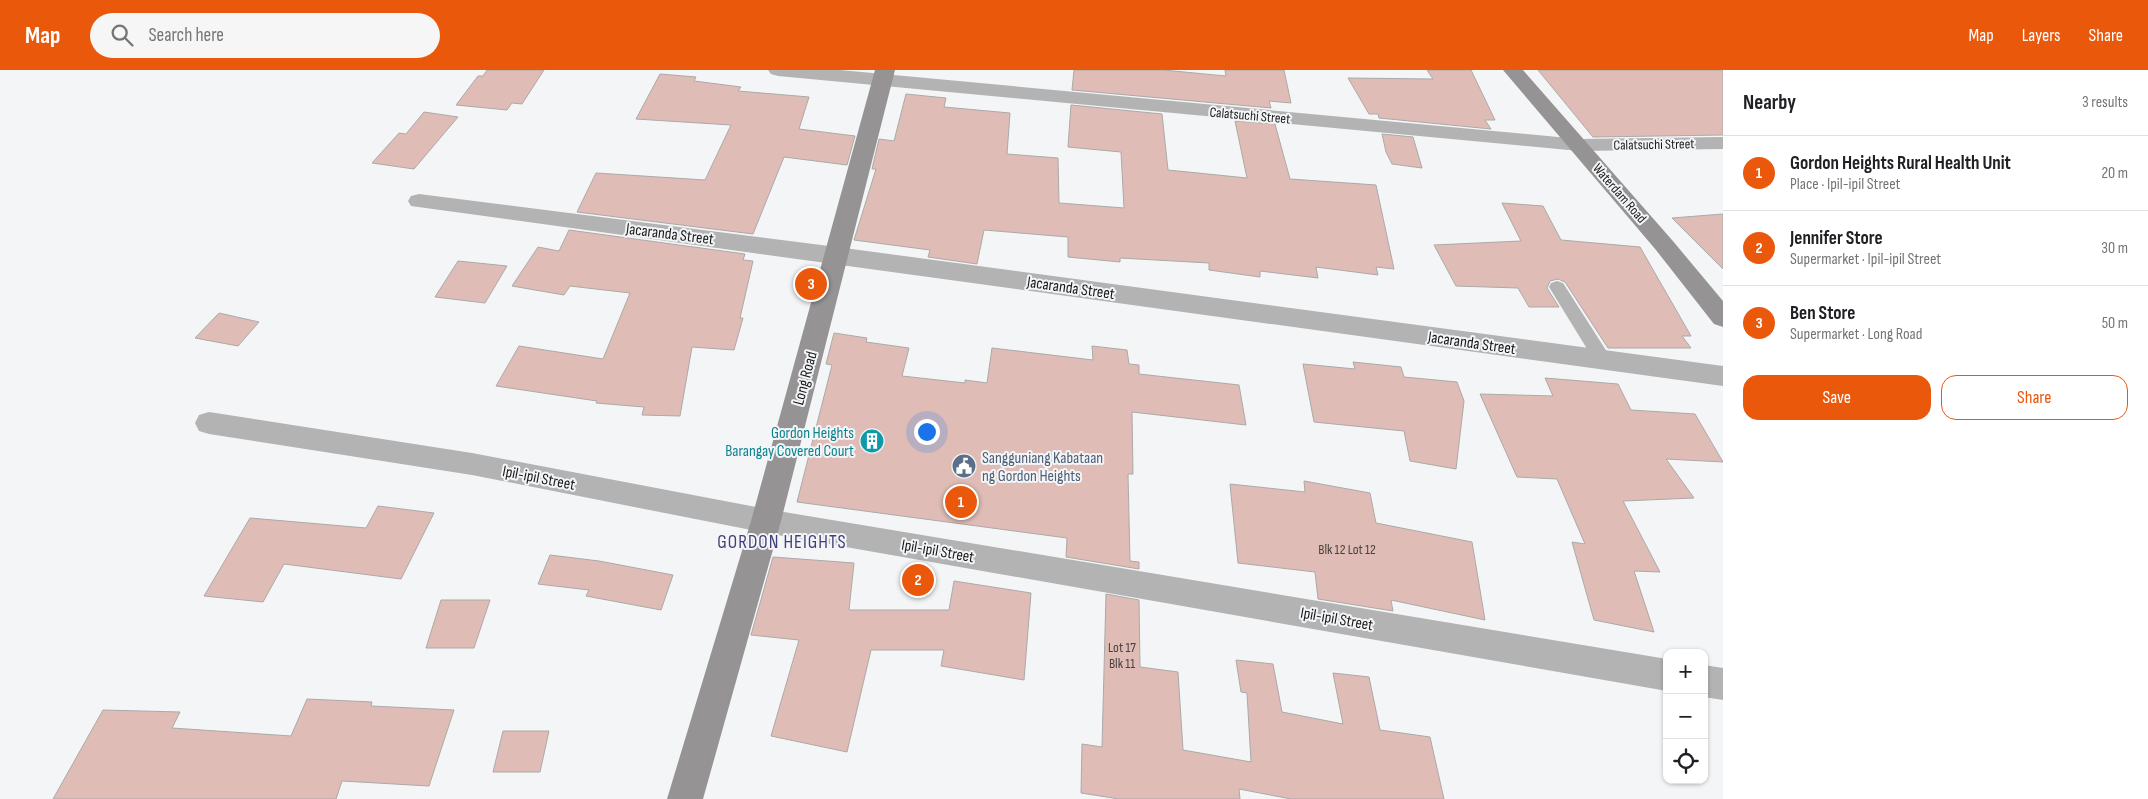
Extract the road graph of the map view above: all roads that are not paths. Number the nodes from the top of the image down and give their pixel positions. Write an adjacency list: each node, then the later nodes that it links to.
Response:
1 (778, 70): 3 (street, Calatsuchi Street)
2 (1513, 70): 5 (street, Waterdam Road)
3 (884, 76): 5 (street, Calatsuchi Street); 7 (street, Long Road)
4 (1723, 143): 5 (street, Calatsuchi Street)
5 (1579, 145): 9 (street, Waterdam Road)
6 (419, 201): 7 (street, Jacaranda Street)
7 (837, 255): 10 (street, Jacaranda Street); 13 (street, Long Road)
8 (1557, 288): 10 (lane)
9 (1723, 318)
10 (1603, 360): 11 (street, Jacaranda Street)
11 (1723, 376)
12 (209, 423): 13 (street, Ipil-ipil Street)
13 (766, 521): 14 (street, Ipil-ipil Street); 17 (street, Long Road)
14 (1663, 674)
15 (1708, 682): 16 (street)
16 (1723, 684)
17 (685, 799)

